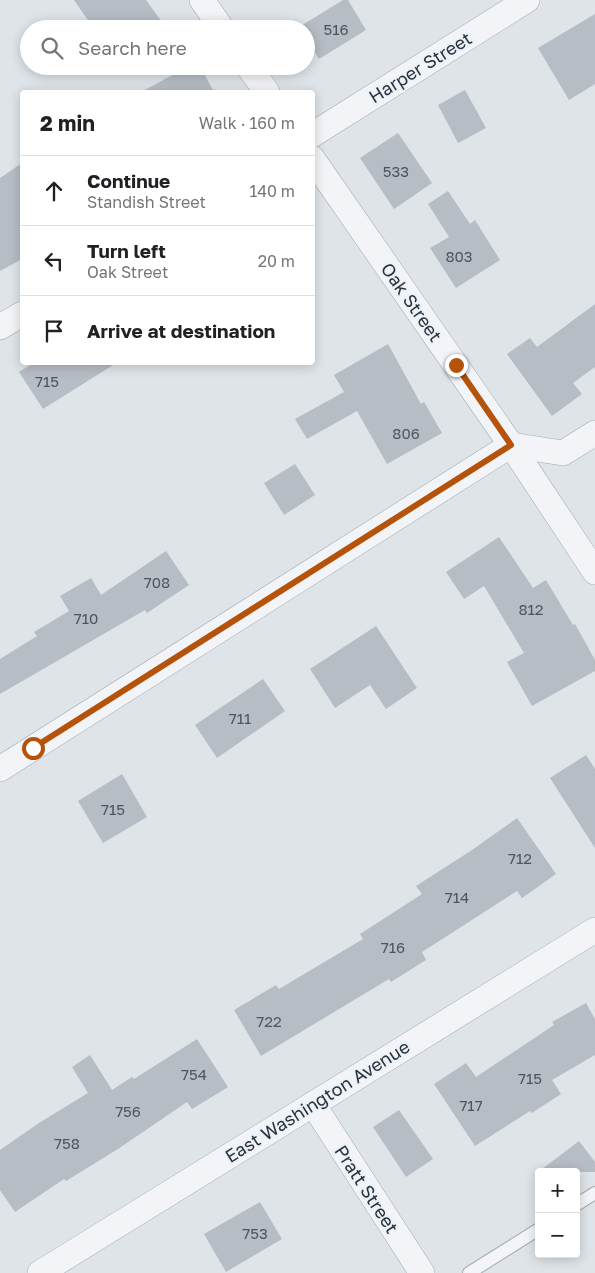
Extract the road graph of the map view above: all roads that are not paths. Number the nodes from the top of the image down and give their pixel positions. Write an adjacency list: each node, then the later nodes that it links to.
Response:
1 (202, 0): 3 (street)
2 (527, 0): 6 (street, Harper Street)
3 (216, 20)
4 (255, 75): 5 (street)
5 (266, 90)
6 (315, 133)
7 (315, 162): 11 (street, Oak Street)
8 (20, 315): 9 (street)
9 (0, 327)
10 (595, 433): 11 (street)
11 (511, 445): 12 (street, Oak Street); 13 (street)
12 (595, 572)
13 (0, 769)
14 (595, 930): 15 (street, East Washington Avenue)
15 (313, 1104): 19 (street, East Washington Avenue); 20 (street, Pratt Street)
16 (595, 1193): 17 (lane)
17 (580, 1202)
18 (535, 1232): 21 (lane)
19 (40, 1273)
20 (422, 1273)
21 (469, 1273)

